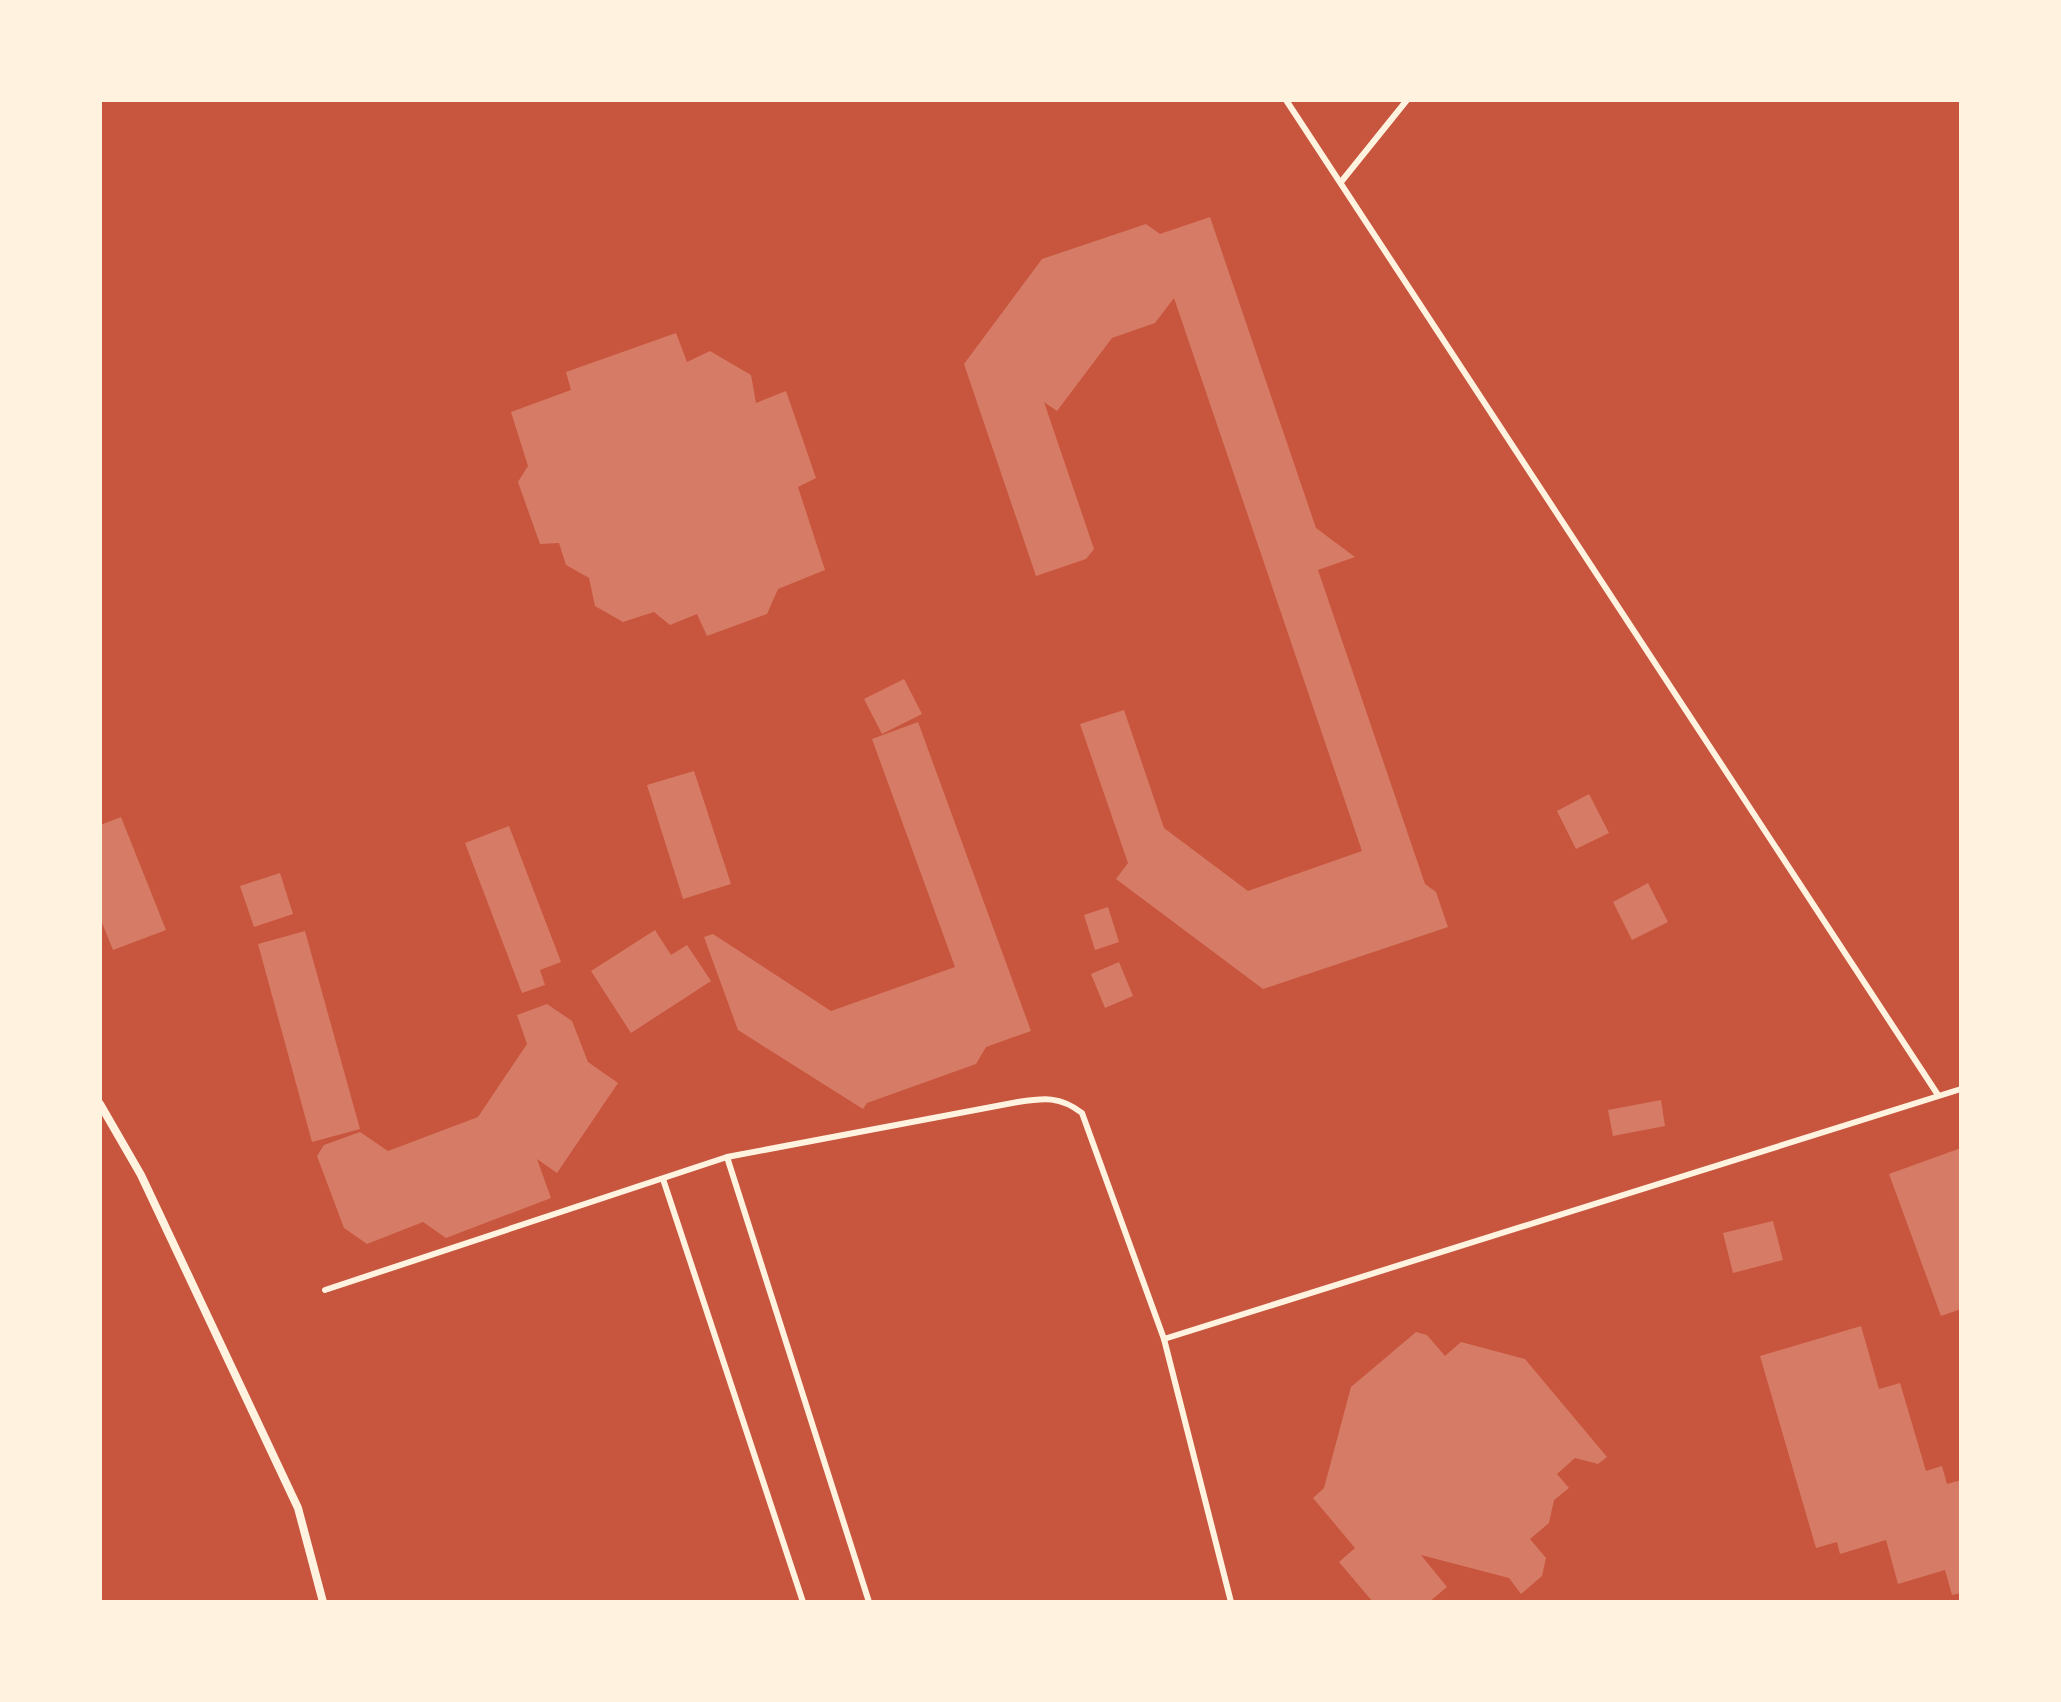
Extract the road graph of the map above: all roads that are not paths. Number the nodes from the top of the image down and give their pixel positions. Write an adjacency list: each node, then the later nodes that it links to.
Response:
1 (1286, 100): 3 (lane)
2 (1407, 100): 3 (lane)
3 (1341, 182): 5 (lane)
4 (1961, 1089): 5 (lane)
5 (1938, 1095): 10 (lane)
6 (100, 1104): 11 (street)
7 (727, 1157): 8 (lane); 10 (lane); 13 (lane)
8 (663, 1179): 9 (lane); 12 (lane)
9 (325, 1290)
10 (1164, 1339): 14 (lane)
11 (323, 1602)
12 (803, 1602)
13 (869, 1602)
14 (1231, 1602)

